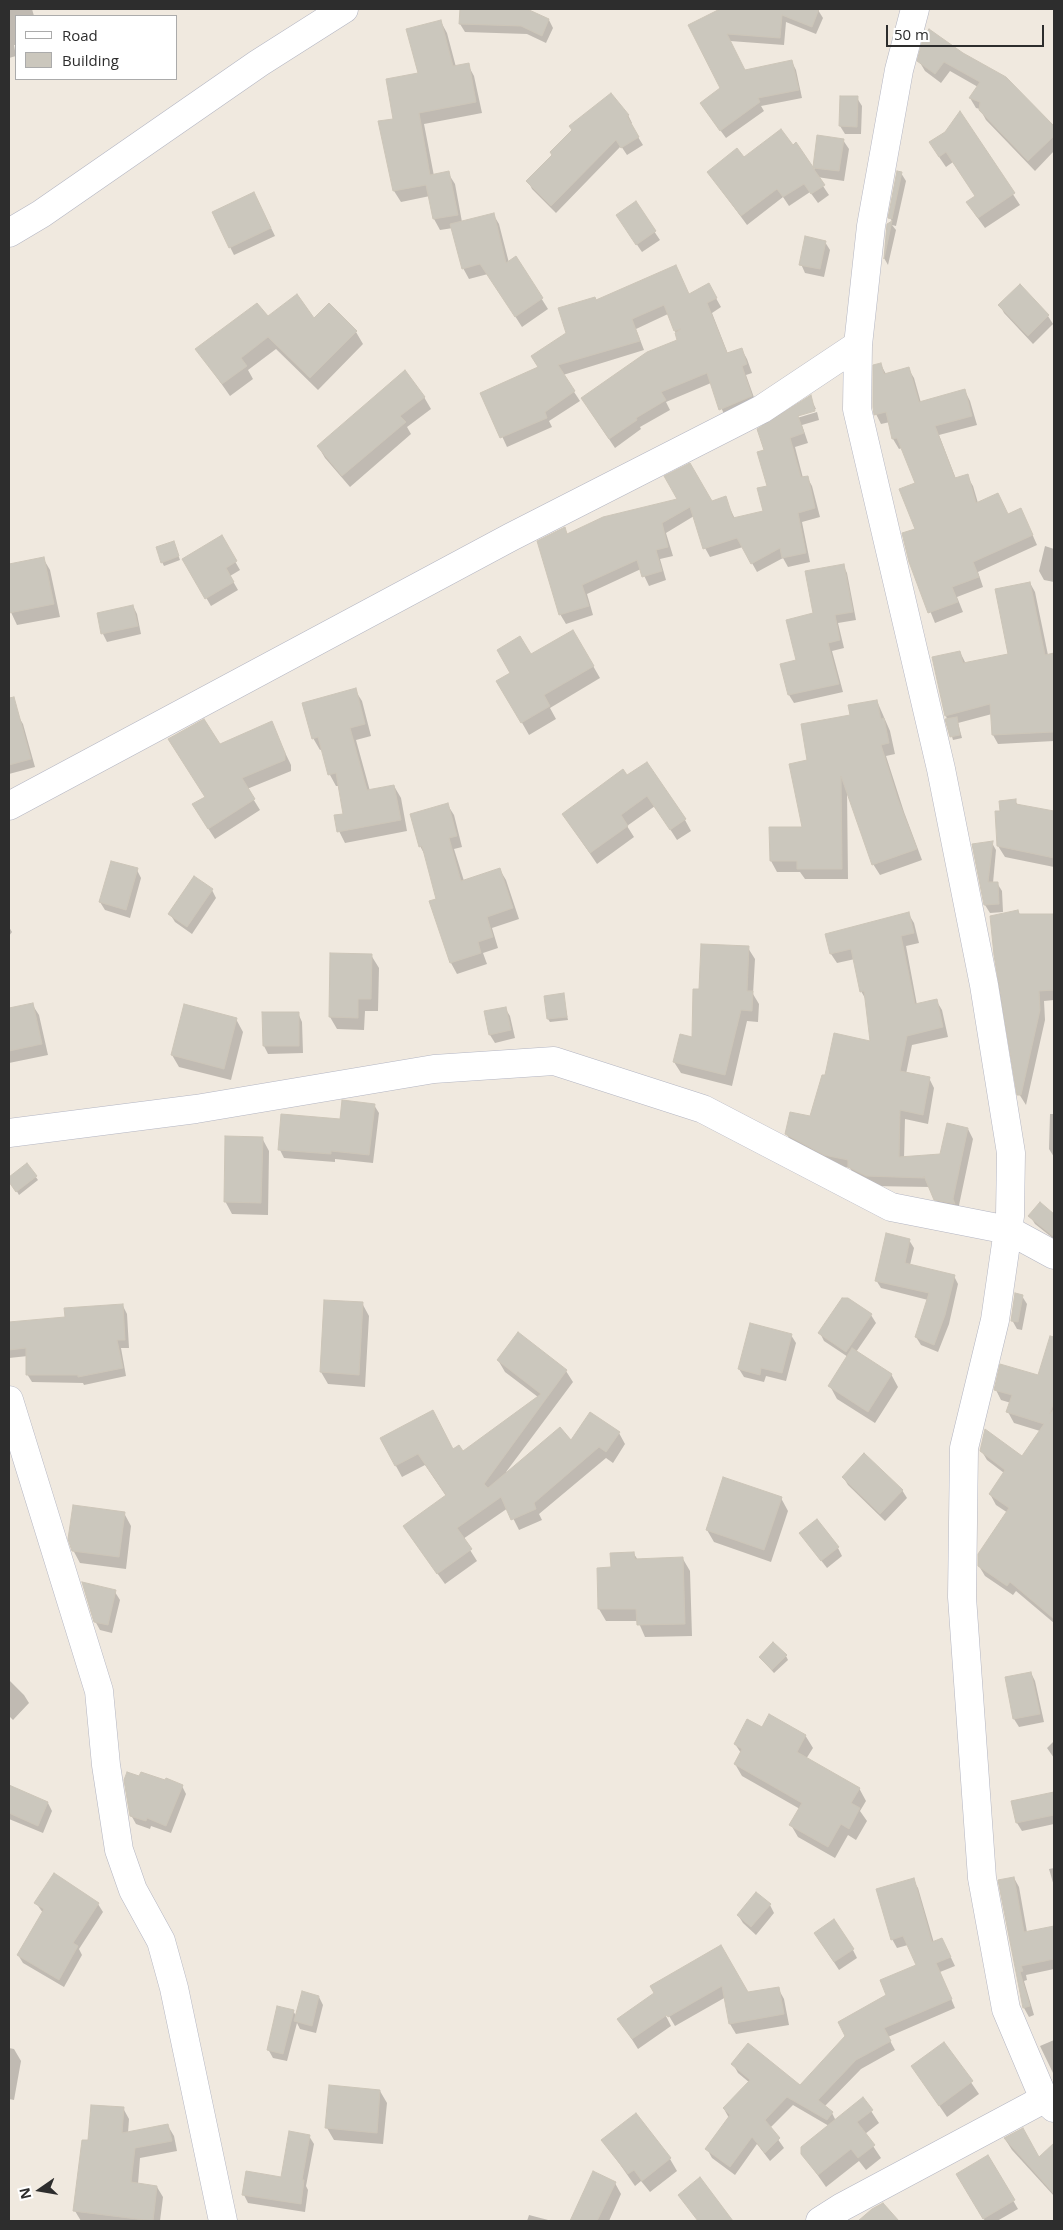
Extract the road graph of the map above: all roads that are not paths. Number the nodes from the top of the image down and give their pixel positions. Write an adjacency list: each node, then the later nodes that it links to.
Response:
1 (344, 9): 3 (street)
2 (915, 9): 4 (street)
3 (9, 233)
4 (858, 345): 5 (street); 7 (street)
5 (9, 806)
6 (9, 1133): 7 (street)
7 (1008, 1230): 8 (street); 11 (street)
8 (1054, 1255)
9 (9, 1400): 10 (street)
10 (18, 1463): 12 (street)
11 (1049, 2103): 13 (street)
12 (223, 2221)
13 (820, 2221)

